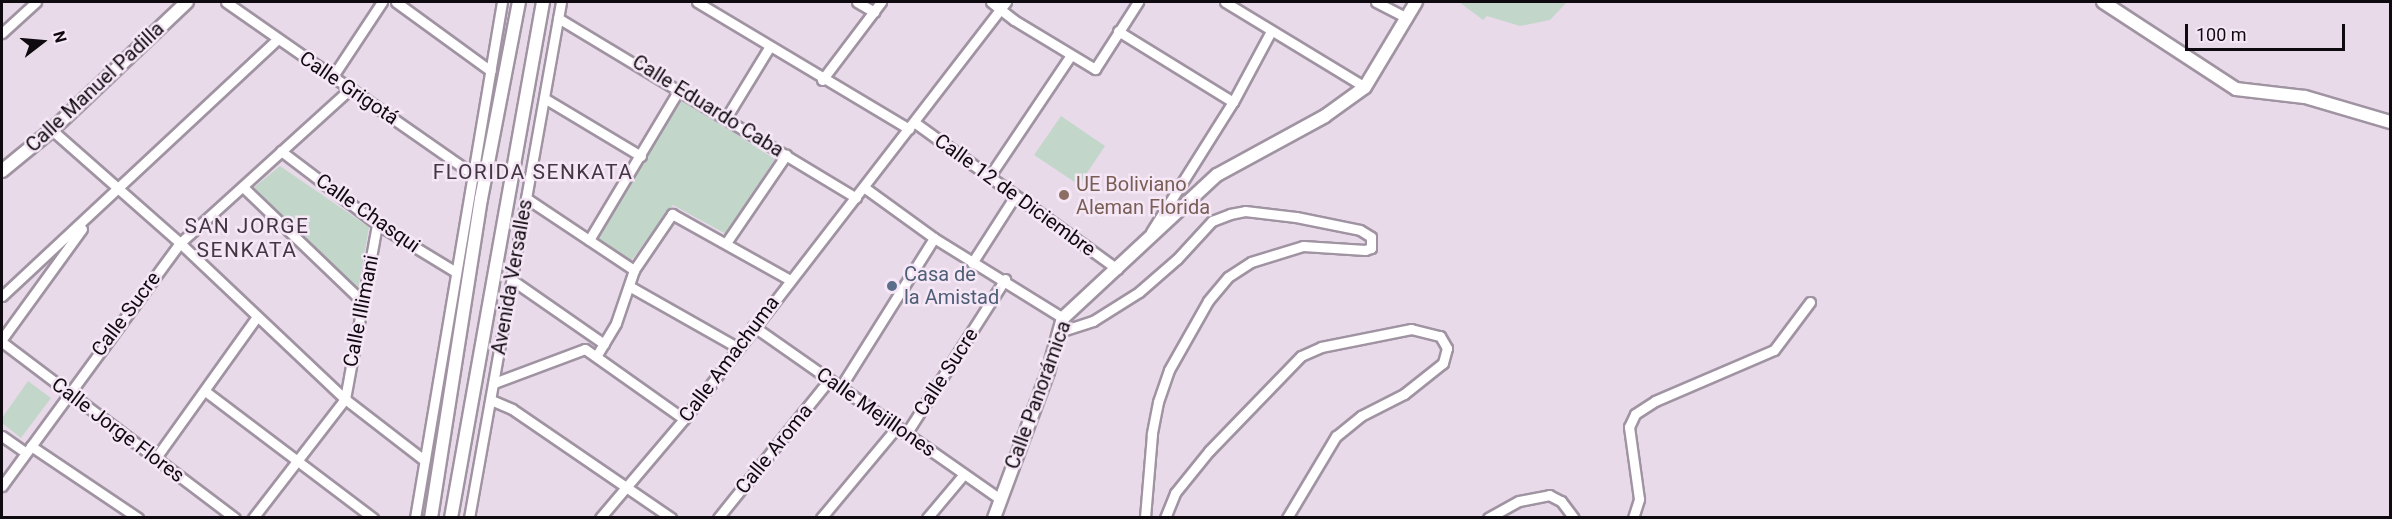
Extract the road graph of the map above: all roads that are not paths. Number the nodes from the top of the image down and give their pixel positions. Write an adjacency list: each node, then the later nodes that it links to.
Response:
1 (36, 2): 25 (street)
2 (187, 2): 40 (street, Calle Manuel Padilla)
3 (226, 2): 26 (street, Calle Grigotá)
4 (382, 2): 30 (street)
5 (396, 2): 29 (street)
6 (502, 2): 29 (street)
7 (519, 2): 104 (street)
8 (543, 2): 105 (street, Avenida Versalles)
9 (561, 2): 21 (street, Avenida Versalles)
10 (697, 2): 27 (street, Calle 12 de Diciembre)
11 (857, 2): 20 (street)
12 (881, 2): 20 (street)
13 (991, 2): 19 (street)
14 (1138, 2): 23 (street)
15 (1225, 2): 24 (street)
16 (1376, 2): 22 (street)
17 (1416, 2): 22 (street, Calle Panorámica)
18 (2103, 2): 38 (street)
19 (1003, 5): 28 (street); 39 (street, Calle Amachuma)
20 (874, 12): 31 (street)
21 (558, 18): 34 (street, Calle Eduardo Caba); 35 (street, Avenida Versalles)
22 (1407, 18): 32 (street, Calle Panorámica)
23 (1118, 31): 28 (street); 36 (street)
24 (1271, 31): 32 (street); 36 (street)
25 (2, 33)
26 (278, 39): 30 (street, Calle Grigotá); 49 (street)
27 (770, 46): 31 (street, Calle 12 de Diciembre); 37 (street)
28 (1071, 55): 46 (street)
29 (491, 71): 45 (street)
30 (333, 76): 33 (street, Calle Grigotá)
31 (822, 80): 39 (street, Calle 12 de Diciembre)
32 (1365, 87): 59 (street, Calle Panorámica)
33 (351, 88): 41 (street, Calle Sucre); 45 (street, Calle Grigotá)
34 (678, 91): 37 (street, Calle Eduardo Caba); 43 (street)
35 (544, 98): 43 (street); 51 (street, Avenida Versalles)
36 (1233, 102): 59 (street)
37 (726, 118): 42 (street, Calle Eduardo Caba)
38 (2391, 122)
39 (911, 125): 46 (street, Calle 12 de Diciembre); 48 (street, Calle Amachuma)
40 (52, 130): 44 (street, Calle Manuel Padilla); 49 (street)
41 (281, 151): 47 (street, Calle Sucre); 54 (street, Calle Chasqui)
42 (786, 155): 52 (street, Calle Eduardo Caba); 58 (street)
43 (640, 156): 56 (street)
44 (2, 171)
45 (473, 174): 63 (street)
46 (989, 177): 50 (street, Calle 12 de Diciembre)
47 (243, 187): 57 (street, Calle Sucre); 69 (street)
48 (865, 188): 52 (street, Calle Amachuma); 55 (street)
49 (118, 189): 53 (street); 57 (street)
50 (1015, 196): 60 (street); 61 (street, Calle 12 de Diciembre)
51 (526, 198): 56 (street); 65 (street, Avenida Versalles)
52 (856, 198): 66 (street, Calle Amachuma)
53 (92, 214): 68 (street); 75 (street)
54 (377, 224): 63 (street, Calle Chasqui); 69 (street, Calle Illimani)
55 (934, 238): 60 (street); 81 (street)
56 (590, 240): 62 (street)
57 (180, 243): 71 (street); 82 (street, Calle Sucre)
58 (726, 243): 62 (street); 66 (street)
59 (1138, 252): 61 (street, Calle Panorámica)
60 (972, 263): 64 (street)
61 (1117, 269): 72 (street, Calle Panorámica)
62 (634, 270): 67 (street)
63 (456, 272): 92 (street)
64 (1005, 279): 72 (street); 88 (street, Calle Sucre)
65 (512, 280): 76 (street); 80 (street, Avenida Versalles)
66 (790, 280): 73 (street, Calle Amachuma)
67 (629, 286): 76 (street); 77 (street)
68 (2, 296)
69 (363, 301): 84 (street, Calle Illimani)
70 (1810, 303): 118 (street)
71 (256, 318): 83 (street); 84 (street)
72 (1063, 318): 74 (street, Calle Panorámica)
73 (753, 326): 77 (street, Calle Amachuma); 79 (street, Calle Mejillones)
74 (1059, 332): 97 (street, Calle Panorámica); 113 (street)
75 (2, 340): 82 (street, Calle Jorge Flores)
76 (604, 344): 78 (street)
77 (737, 347): 86 (street, Calle Amachuma)
78 (597, 355): 80 (street); 86 (street)
79 (829, 380): 81 (street, Calle Mejillones); 109 (street, Calle Aroma)
80 (494, 383): 85 (street, Avenida Versalles)
81 (840, 388): 87 (street, Calle Mejillones)
82 (68, 391): 90 (street, Calle Sucre); 91 (street, Calle Jorge Flores)
83 (205, 391): 91 (street); 93 (street)
84 (345, 399): 92 (street); 93 (street)
85 (492, 400): 95 (street); 98 (street, Avenida Versalles)
86 (684, 419): 95 (street, Calle Amachuma)
87 (897, 427): 88 (street, Calle Mejillones); 110 (street, Calle Sucre)
88 (906, 434): 94 (street, Calle Mejillones)
89 (2, 436): 90 (street)
90 (28, 449): 96 (street, Calle Sucre); 99 (street)
91 (155, 459): 100 (street, Calle Jorge Flores)
92 (424, 460): 103 (street)
93 (296, 461): 101 (street); 102 (street)
94 (964, 474): 97 (street, Calle Mejillones); 111 (street)
95 (628, 485): 107 (street, Calle Amachuma); 108 (street)
96 (2, 486)
97 (1000, 499): 112 (street, Calle Panorámica)
98 (469, 514): 106 (street)
99 (138, 518)
100 (235, 518)
101 (253, 518)
102 (373, 518)
103 (415, 518)
104 (431, 518)
105 (451, 518)
106 (479, 518)
107 (600, 518)
108 (671, 518)
109 (718, 518)
110 (821, 518)
111 (927, 518)
112 (994, 518)
113 (1145, 518)
114 (1166, 518): 115 (street)
115 (1287, 518)
116 (1488, 518): 117 (street)
117 (1574, 518)
118 (1633, 518)

